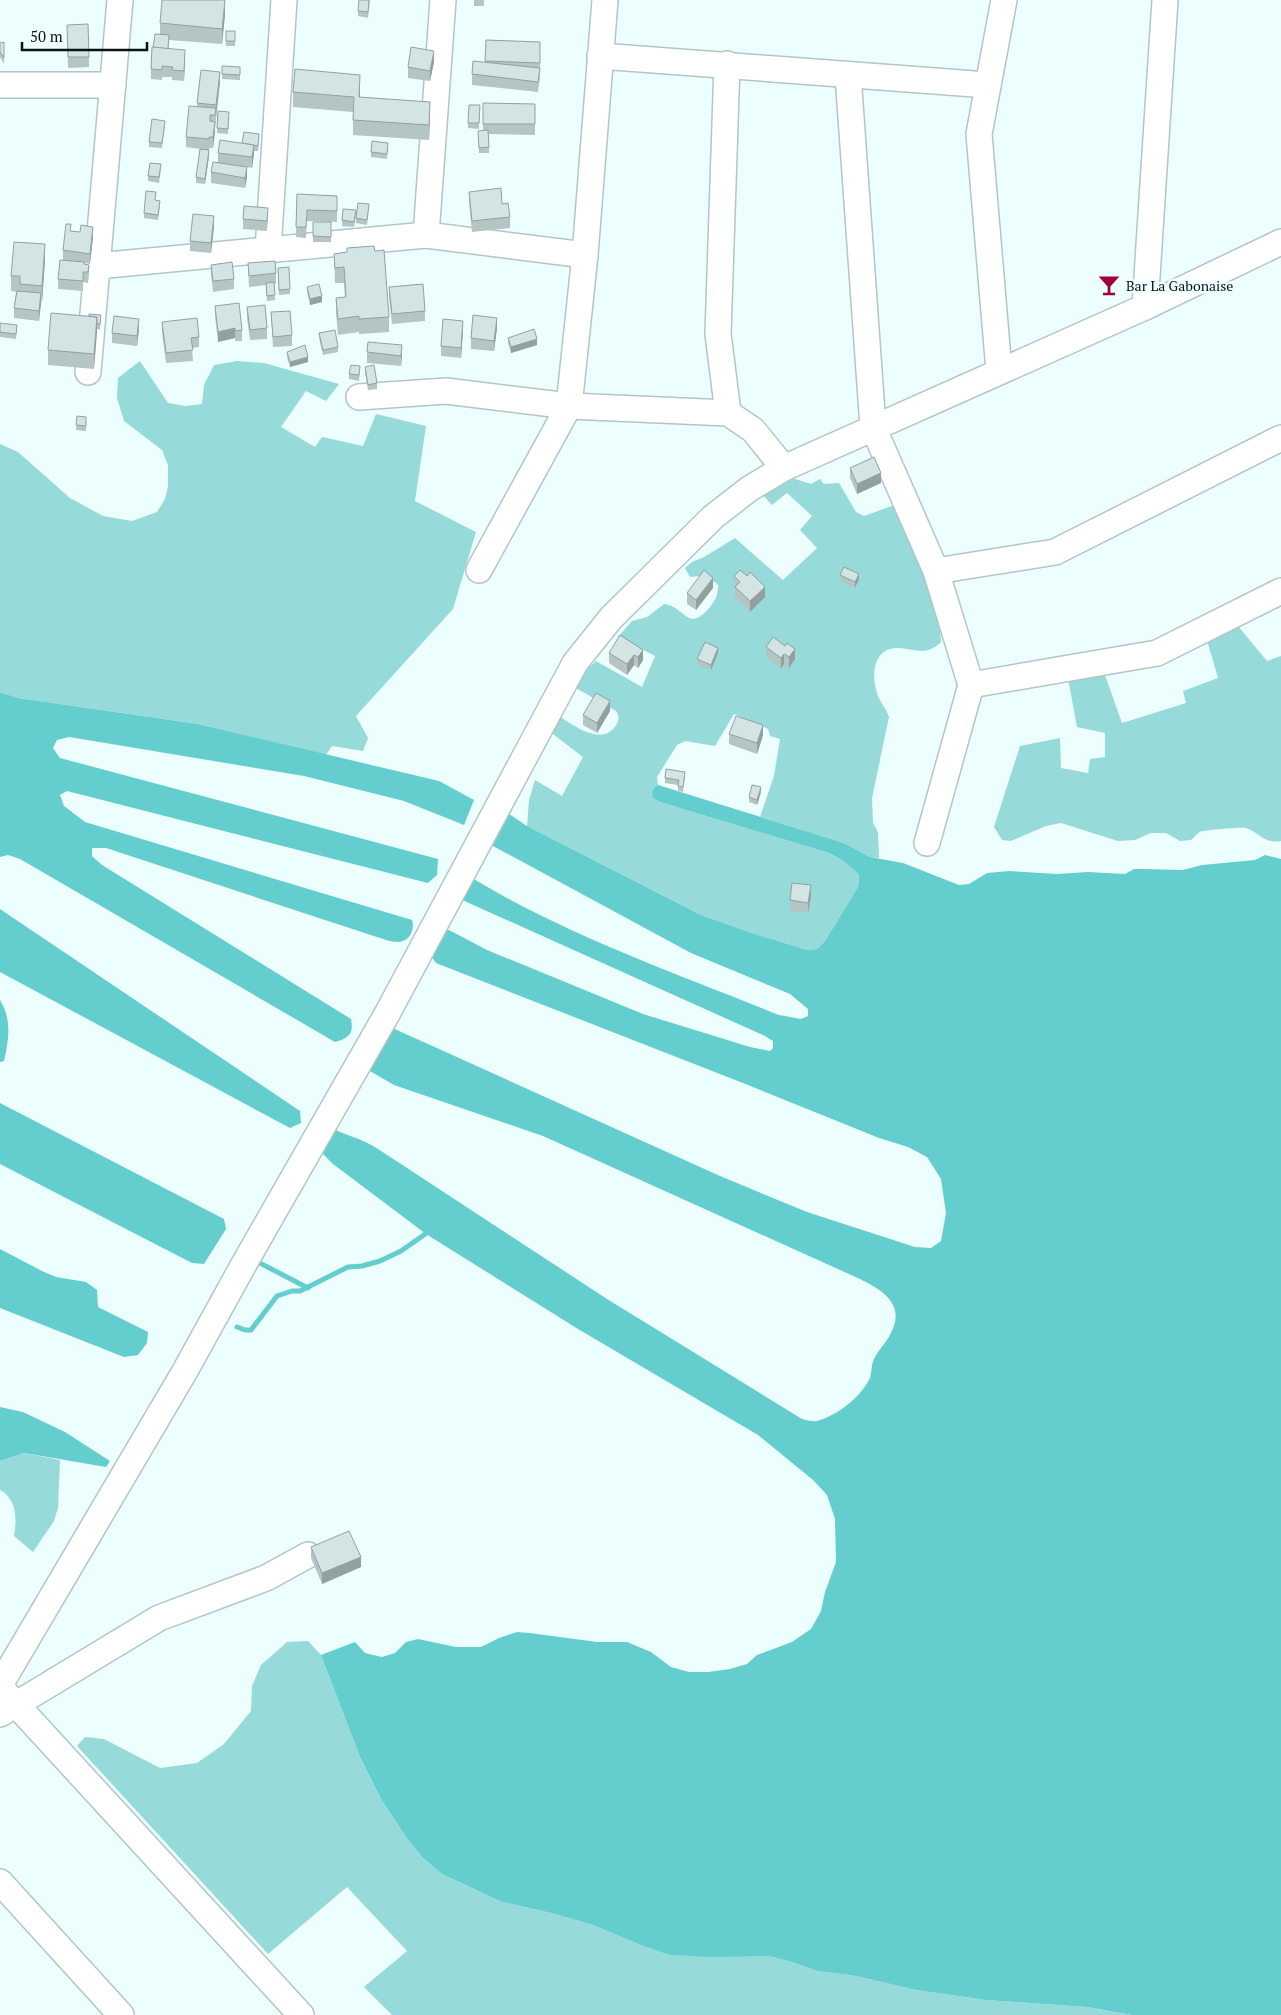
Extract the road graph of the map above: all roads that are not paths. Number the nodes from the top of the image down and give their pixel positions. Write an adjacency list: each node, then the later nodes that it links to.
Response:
1 (120, 0): 11 (street)
2 (284, 0): 14 (street)
3 (442, 0): 13 (street)
4 (605, 0): 7 (street)
5 (1004, 0): 12 (street)
6 (1165, 0): 18 (street)
7 (600, 56): 8 (street); 16 (street)
8 (727, 64): 9 (street); 23 (street)
9 (848, 75): 12 (street); 24 (street)
10 (0, 85): 11 (street)
11 (113, 85): 17 (street)
12 (988, 85): 20 (street)
13 (426, 235): 14 (street); 16 (street)
14 (268, 250): 17 (street)
15 (1278, 250): 18 (street)
16 (585, 255): 22 (street)
17 (97, 266): 19 (street)
18 (1145, 307): 20 (street)
19 (88, 372)
20 (999, 372): 24 (street)
21 (359, 397): 22 (street)
22 (569, 406): 23 (street); 27 (street)
23 (728, 413): 26 (street)
24 (873, 427): 26 (street); 28 (street)
25 (1281, 438): 28 (street)
26 (784, 468): 33 (street)
27 (479, 570)
28 (936, 571): 30 (street)
29 (1281, 591): 30 (street)
30 (972, 685): 31 (street)
31 (927, 843)
32 (308, 1555): 33 (street)
33 (4, 1698): 36 (street)
34 (0, 1882): 35 (street)
35 (121, 2015)
36 (301, 2015)

